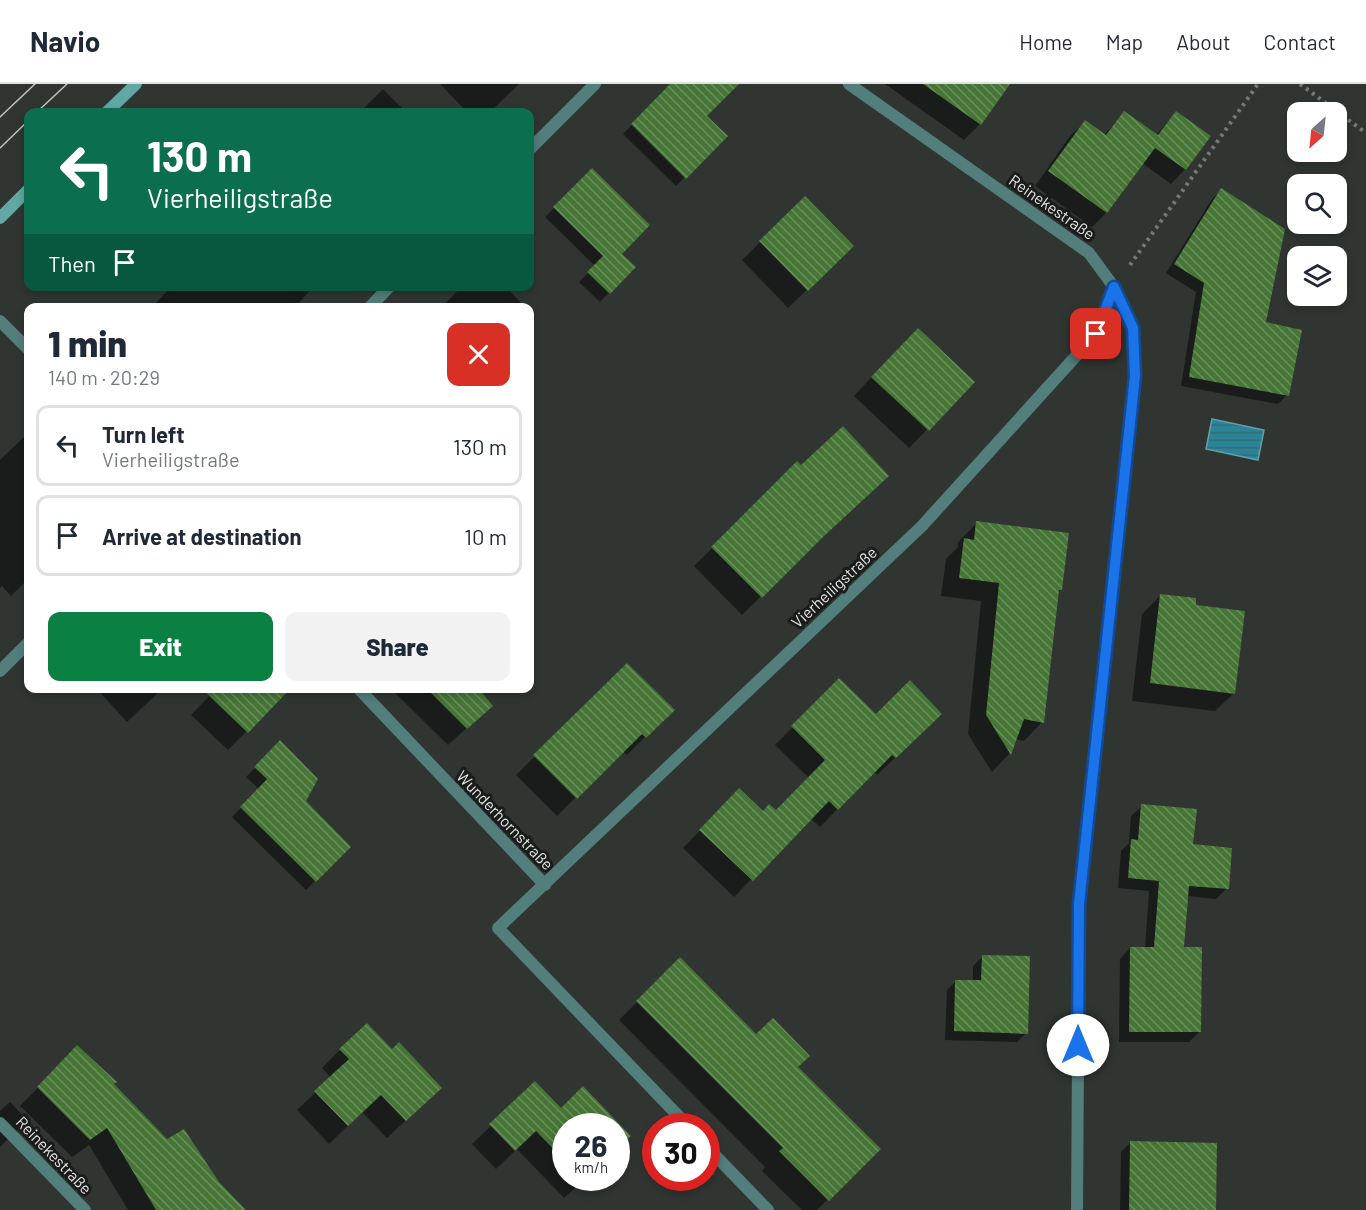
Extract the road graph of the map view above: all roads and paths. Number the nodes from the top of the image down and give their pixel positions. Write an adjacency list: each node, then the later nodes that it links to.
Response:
1 (136, 84): 6 (main road)
2 (595, 84): 8 (street)
3 (849, 84): 11 (street, Reinekestraße)
4 (1258, 84): 11 (path)
5 (1300, 84): 7 (path)
6 (111, 108)
7 (1366, 133)
8 (534, 144)
9 (24, 194): 10 (main road)
10 (0, 218)
11 (1114, 287): 19 (street, Vierheiligstraße); 25 (street, Reinekestraße)
12 (385, 291): 13 (street)
13 (374, 303)
14 (0, 321): 15 (street)
15 (24, 345)
16 (24, 647): 17 (street)
17 (0, 671)
18 (363, 693): 19 (street, Wunderhornstraße)
19 (545, 885): 20 (street, Wunderhornstraße)
20 (676, 1113)
21 (0, 1123): 23 (street, Reinekestraße)
22 (720, 1160): 24 (street)
23 (85, 1210)
24 (768, 1210)
25 (1077, 1210)

